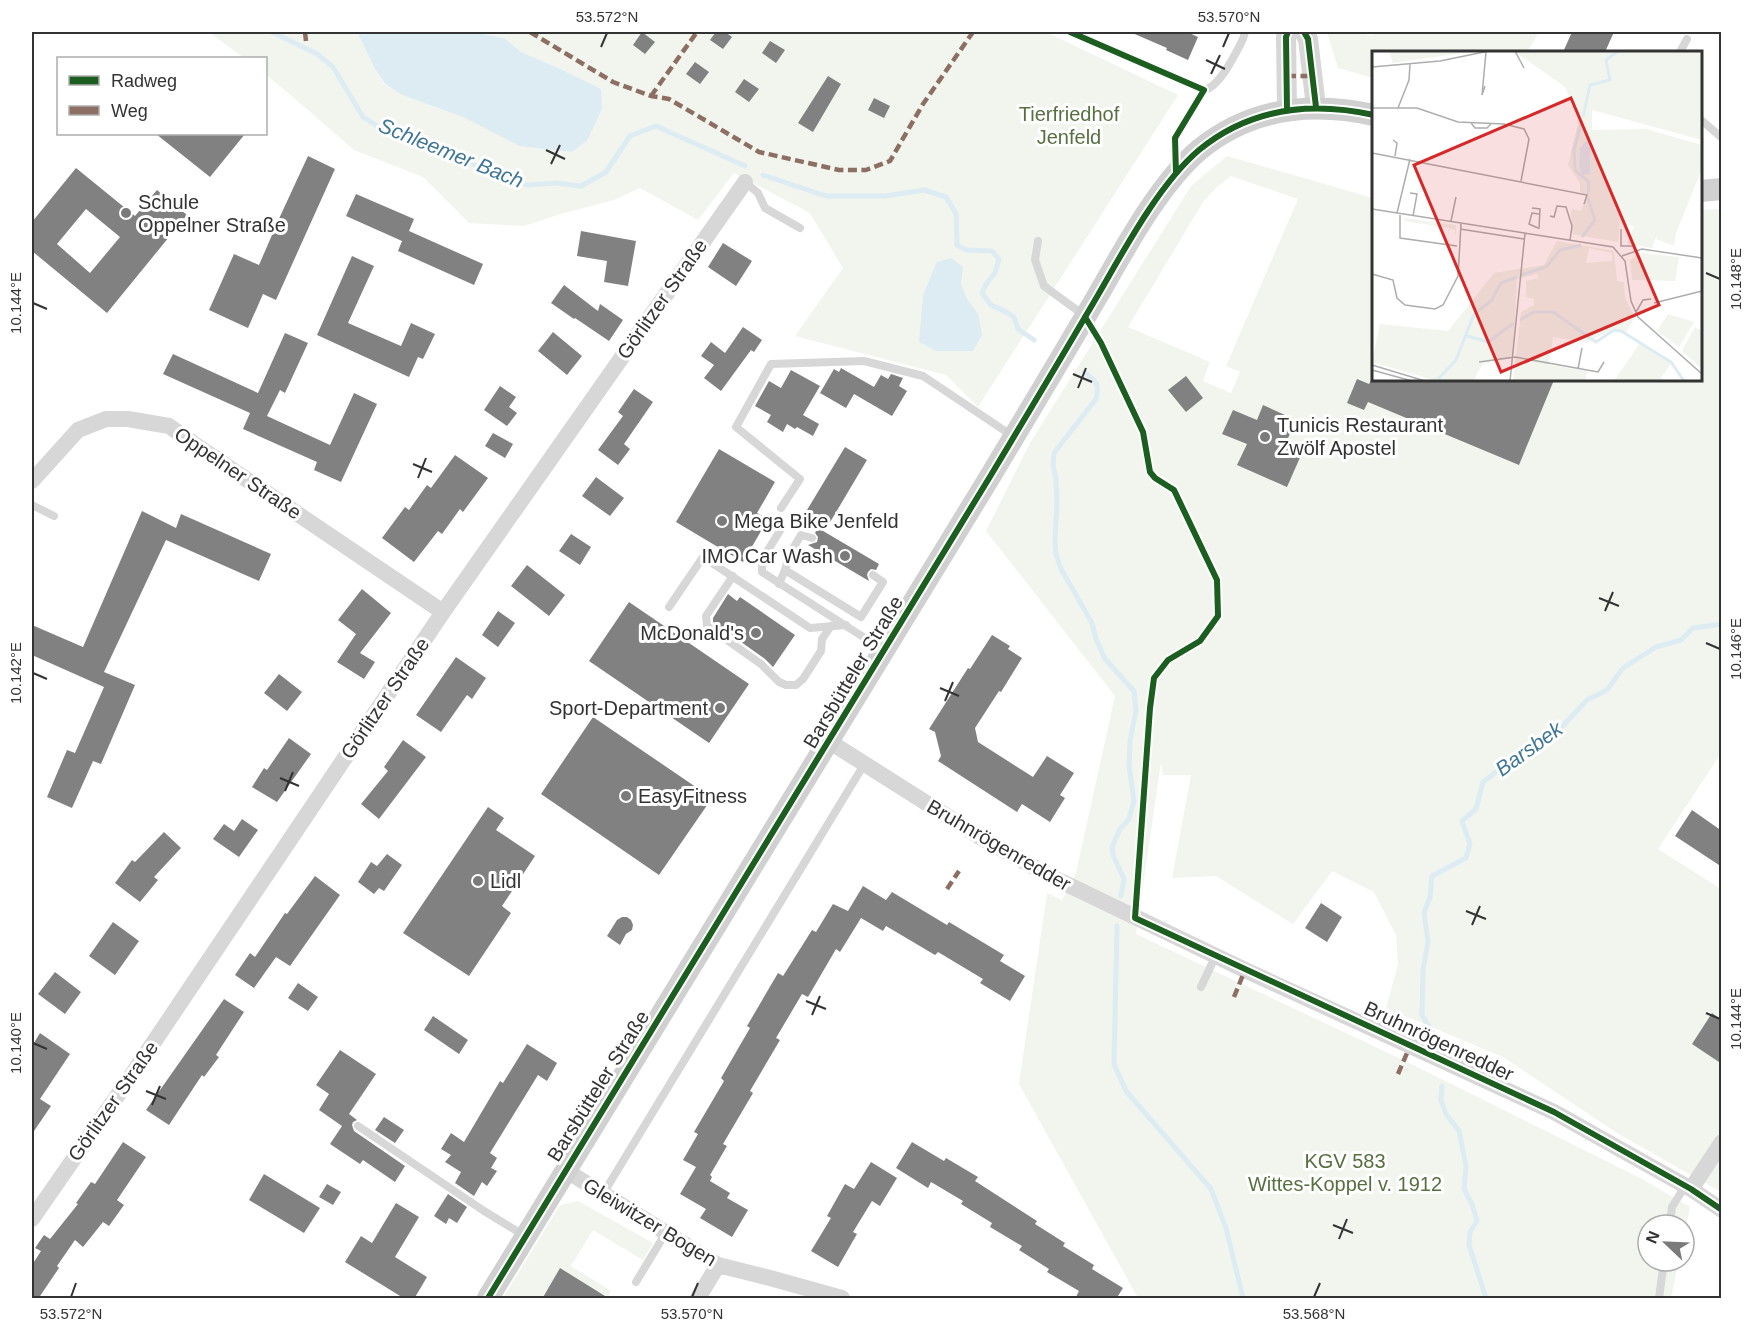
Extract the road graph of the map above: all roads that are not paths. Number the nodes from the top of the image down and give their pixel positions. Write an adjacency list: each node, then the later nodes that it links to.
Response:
1 (1245, 32): 5 (lane)
2 (1288, 32): 8 (street)
3 (1304, 32): 7 (street)
4 (1687, 39): 6 (lane)
5 (1091, 41)
6 (1681, 51)
7 (1316, 107): 8 (main road, Barsbütteler Straße); 9 (main road, Barsbütteler Straße)
8 (1287, 110): 17 (main road, Barsbütteler Straße)
9 (1372, 115)
10 (1702, 120): 11 (lane)
11 (1722, 138)
12 (745, 182): 15 (lane); 30 (street, Görlitzer Straße)
13 (1722, 189): 14 (main road)
14 (1702, 191)
15 (800, 228)
16 (1038, 241): 17 (lane)
17 (1085, 317): 18 (main road, Barsbütteler Straße)
18 (1014, 437): 21 (lane); 33 (main road, Barsbütteler Straße)
19 (32, 481): 30 (street, Oppelner Straße)
20 (32, 505): 22 (lane)
21 (781, 508)
22 (54, 516)
23 (780, 529): 28 (lane)
24 (812, 538): 25 (lane)
25 (785, 570): 26 (lane); 28 (lane)
26 (873, 575)
27 (733, 576): 29 (lane); 31 (lane); 31 (lane)
28 (779, 584): 32 (lane)
29 (669, 607)
30 (443, 612): 45 (street, Görlitzer Straße)
31 (831, 626): 32 (lane)
32 (846, 626): 33 (lane)
33 (885, 651): 34 (main road, Barsbütteler Straße)
34 (830, 742): 35 (street, Bruhnrögenredder); 40 (main road, Barsbütteler Straße)
35 (865, 763): 36 (street, Bruhnrögenredder); 42 (lane)
36 (1216, 955): 37 (lane); 41 (street, Bruhnrögenredder)
37 (1201, 987)
38 (358, 1126): 47 (lane)
39 (1722, 1142): 41 (street)
40 (565, 1170): 42 (street, Gleiwitzer Bogen); 47 (main road, Barsbütteler Straße)
41 (1688, 1187): 43 (street, Bruhnrögenredder); 44 (lane)
42 (603, 1194): 46 (street, Gleiwitzer Bogen)
43 (1722, 1210)
44 (1671, 1213)
45 (32, 1220)
46 (665, 1234): 48 (street, Gleiwitzer Bogen); 50 (lane)
47 (526, 1236): 51 (main road, Barsbütteler Straße)
48 (718, 1265): 52 (street); 53 (street, Gleiwitzer Bogen)
49 (1662, 1273): 54 (lane)
50 (636, 1281)
51 (488, 1299)
52 (698, 1299)
53 (842, 1299)
54 (1659, 1299)

